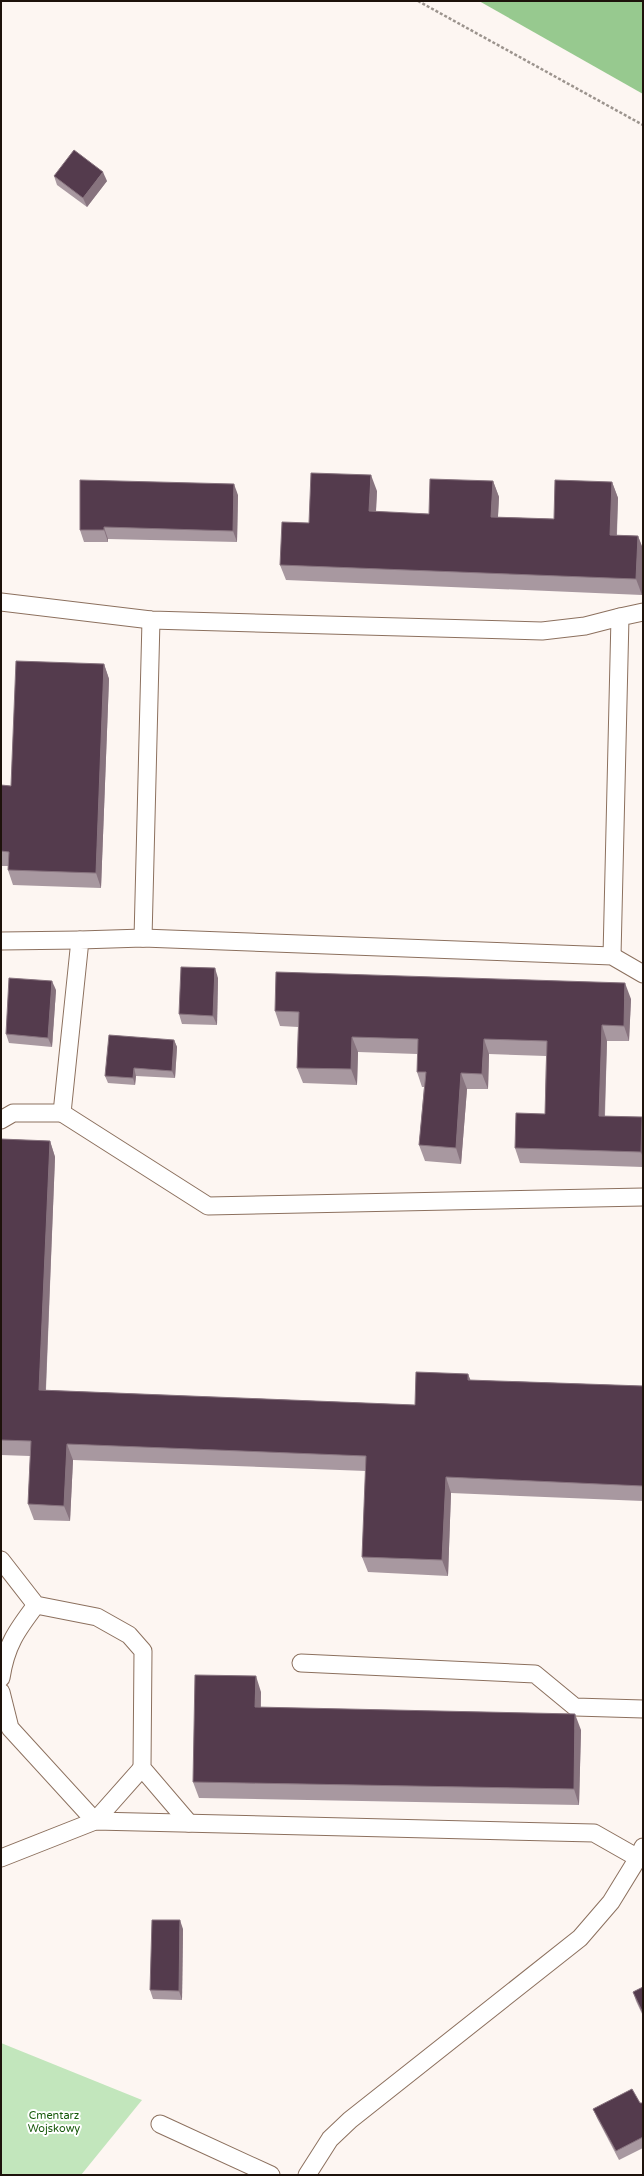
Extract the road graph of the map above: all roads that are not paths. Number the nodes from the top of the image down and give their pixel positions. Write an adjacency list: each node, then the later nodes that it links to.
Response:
1 (1, 602): 4 (lane)
2 (643, 612): 3 (lane)
3 (620, 617): 4 (lane); 8 (lane)
4 (151, 620): 5 (lane)
5 (143, 938): 6 (lane); 8 (lane)
6 (80, 940): 7 (lane); 10 (lane)
7 (1, 941)
8 (612, 956): 9 (lane)
9 (643, 974)
10 (62, 1113): 11 (lane); 12 (lane)
11 (1, 1120)
12 (643, 1197)
13 (1, 1560): 14 (lane)
14 (36, 1605): 16 (lane); 19 (lane)
15 (301, 1663): 18 (lane)
16 (1, 1678)
17 (1, 1692): 20 (lane)
18 (643, 1709)
19 (142, 1768): 20 (lane); 21 (lane)
20 (95, 1821): 21 (lane); 23 (lane)
21 (189, 1823): 22 (lane)
22 (641, 1853): 26 (lane)
23 (1, 1858)
24 (160, 2124): 25 (lane)
25 (271, 2175)
26 (307, 2175)

